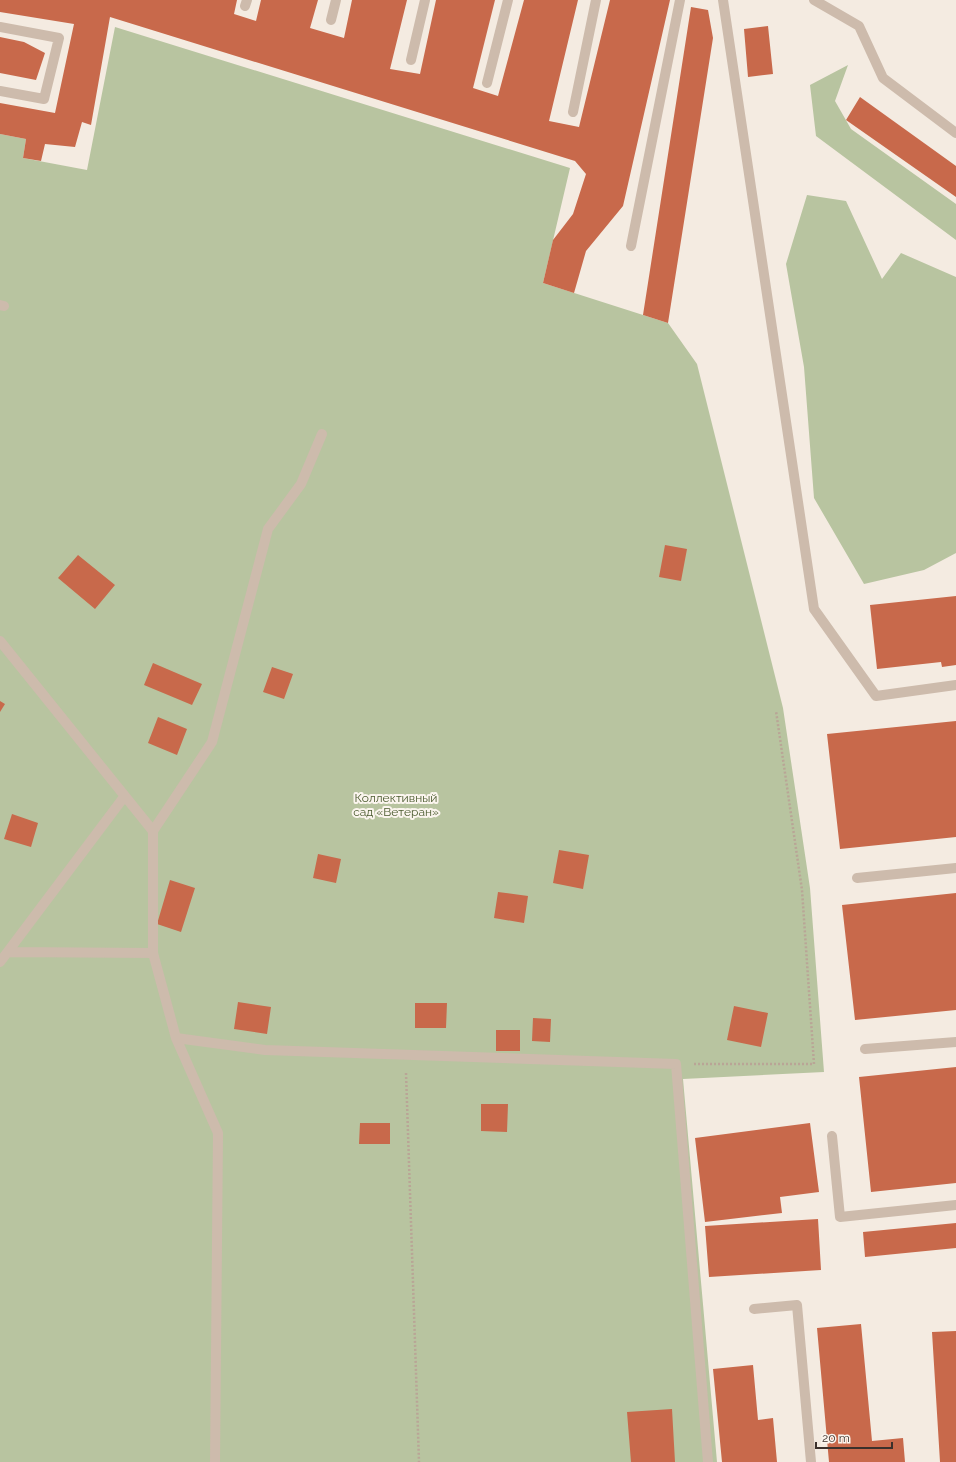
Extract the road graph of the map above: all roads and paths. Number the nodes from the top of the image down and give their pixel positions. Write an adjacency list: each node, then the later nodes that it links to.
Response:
1 (336, 0): 8 (lane)
2 (425, 0): 10 (lane)
3 (508, 0): 11 (lane)
4 (596, 0): 13 (lane)
5 (680, 0): 15 (lane)
6 (723, 0): 18 (lane)
7 (814, 0): 14 (lane)
8 (331, 20)
9 (0, 27): 12 (lane)
10 (411, 60)
11 (487, 83)
12 (0, 91)
13 (573, 112)
14 (956, 133)
15 (631, 246)
16 (322, 434): 21 (lane)
17 (0, 641): 20 (lane)
18 (956, 685)
19 (776, 711): 31 (path)
20 (124, 797): 21 (lane); 24 (lane)
21 (153, 831): 25 (lane)
22 (956, 868): 23 (lane)
23 (857, 878)
24 (9, 952): 25 (lane); 26 (lane)
25 (153, 953): 27 (lane)
26 (0, 962)
27 (176, 1038): 30 (lane); 35 (lane)
28 (956, 1042): 29 (lane)
29 (865, 1049)
30 (405, 1055): 31 (lane); 36 (path)
31 (676, 1064): 37 (lane)
32 (832, 1136): 33 (lane)
33 (956, 1205)
34 (754, 1309): 38 (lane)
35 (215, 1462)
36 (419, 1462)
37 (708, 1462)
38 (811, 1462)

